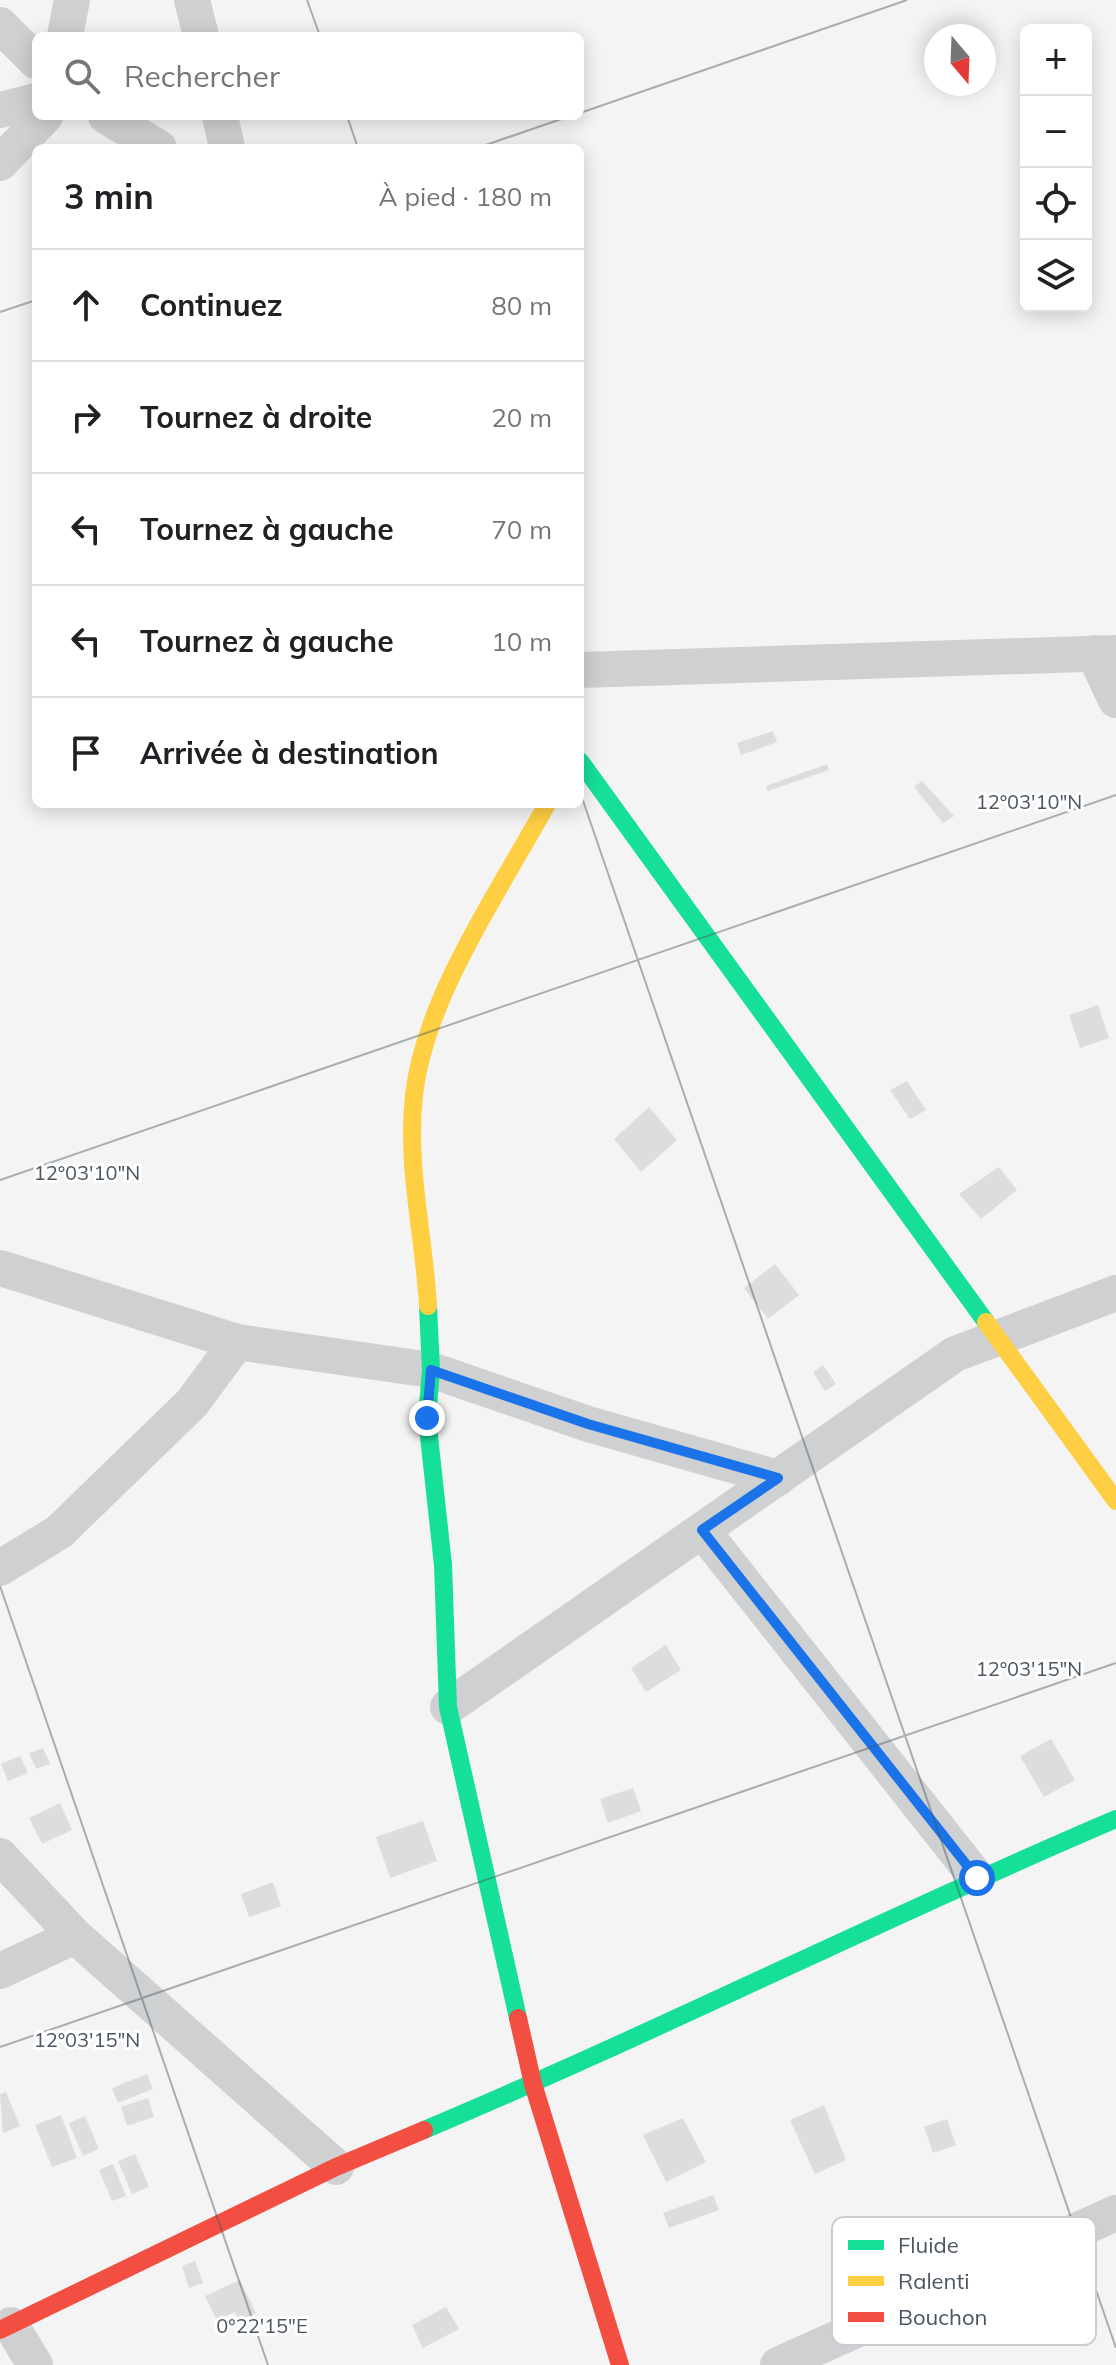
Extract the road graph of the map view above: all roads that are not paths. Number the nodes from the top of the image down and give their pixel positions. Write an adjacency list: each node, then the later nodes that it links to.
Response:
1 (72, 0): 3 (street)
2 (192, 0): 4 (street)
3 (66, 32)
4 (200, 32)
5 (3, 34): 6 (street)
6 (32, 58)
7 (32, 102): 8 (street)
8 (0, 110)
9 (41, 120): 14 (street)
10 (113, 120): 12 (street)
11 (221, 120): 13 (street)
12 (152, 144)
13 (226, 144)
14 (0, 163)
15 (1105, 653): 16 (street); 17 (street)
16 (584, 670)
17 (1116, 700)
18 (584, 766): 22 (street)
19 (545, 808): 24 (street)
20 (0, 1268): 23 (street)
21 (1116, 1293): 22 (street)
22 (999, 1337): 25 (street); 26 (street)
23 (237, 1342): 24 (street); 28 (street)
24 (431, 1370): 25 (street); 29 (street)
25 (778, 1478): 27 (street)
26 (1116, 1501)
27 (702, 1530): 29 (street); 32 (street)
28 (0, 1568)
29 (448, 1707): 35 (street)
30 (1116, 1819): 32 (street)
31 (0, 1856): 33 (street)
32 (977, 1878): 35 (street)
33 (75, 1936): 34 (street); 36 (street)
34 (0, 1971)
35 (533, 2084): 36 (street); 42 (street)
36 (336, 2167): 39 (street)
37 (1116, 2213): 38 (street)
38 (1096, 2222)
39 (6, 2328): 41 (street)
40 (832, 2341): 43 (street)
41 (35, 2365)
42 (620, 2365)
43 (778, 2365)

